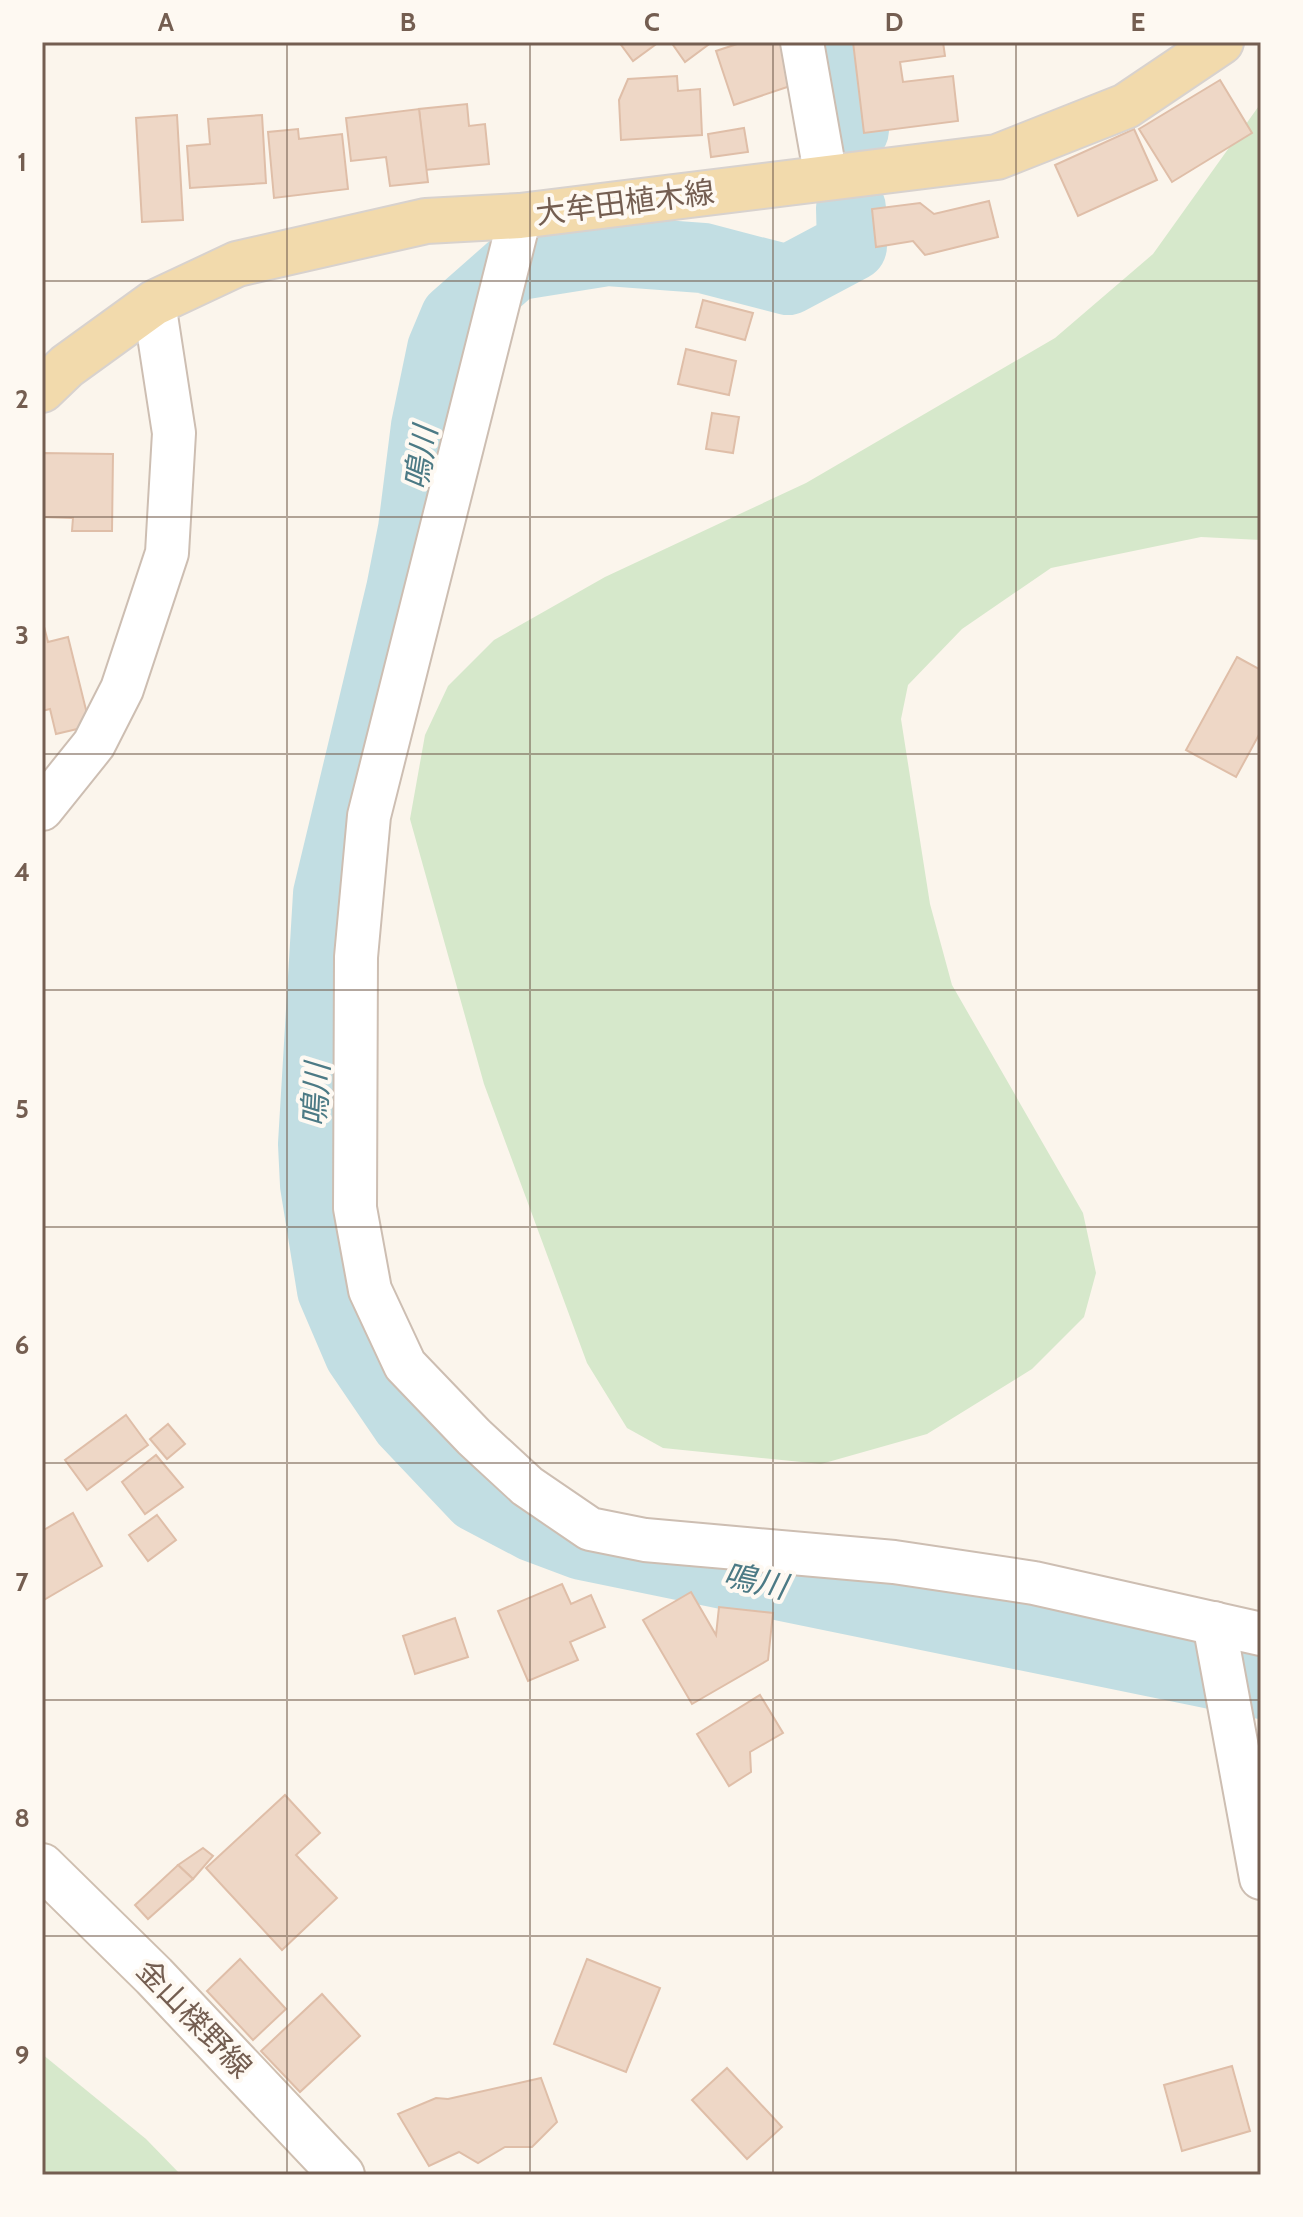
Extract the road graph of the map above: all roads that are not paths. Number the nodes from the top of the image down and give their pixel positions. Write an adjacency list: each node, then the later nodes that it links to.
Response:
1 (802, 42): 3 (street)
2 (1221, 42): 3 (main road, 大牟田植木線)
3 (826, 178): 4 (main road, 大牟田植木線)
4 (520, 216): 5 (main road, 大牟田植木線); 8 (street)
5 (154, 303): 6 (main road, 大牟田植木線); 7 (street)
6 (42, 390)
7 (42, 809)
8 (1214, 1623): 9 (street); 11 (street)
9 (1261, 1634)
10 (42, 1866): 12 (main road, 金山檪野線)
11 (1261, 1878)
12 (342, 2175)

